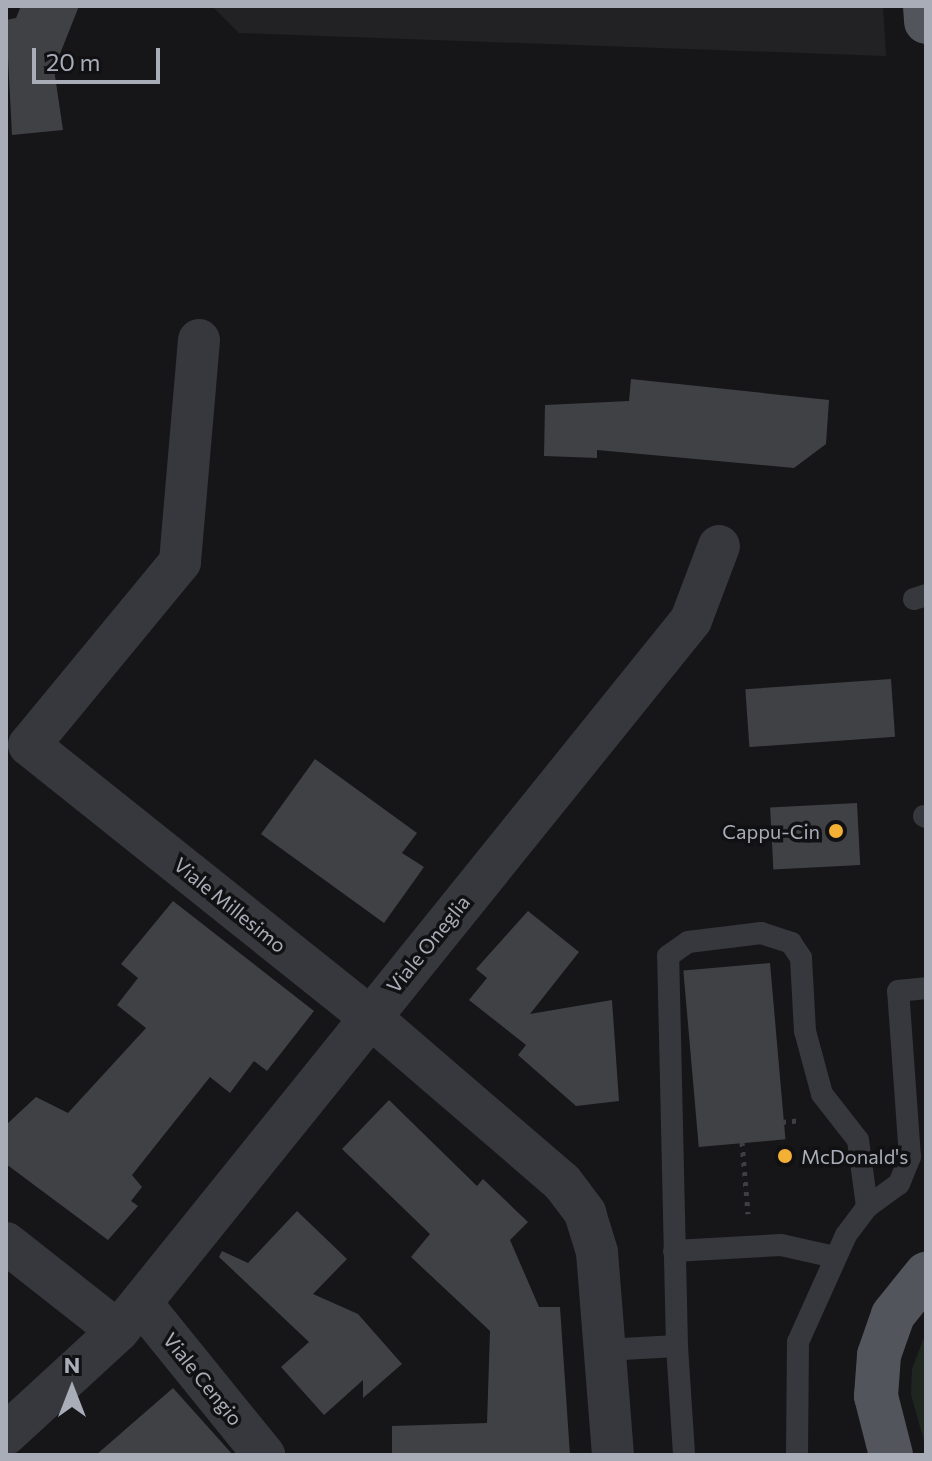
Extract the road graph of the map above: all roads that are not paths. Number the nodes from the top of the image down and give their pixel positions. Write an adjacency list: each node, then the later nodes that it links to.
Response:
1 (925, 6): 2 (main road)
2 (926, 22)
3 (199, 340): 6 (street, Viale Millesimo)
4 (719, 546): 6 (street, Viale Oneglia)
5 (926, 988): 7 (lane)
6 (370, 1017): 12 (street, Viale Oneglia); 14 (street, Viale Millesimo)
7 (867, 1207): 9 (lane); 10 (lane)
8 (6, 1243): 12 (street)
9 (674, 1251): 10 (lane); 13 (lane)
10 (835, 1257): 20 (lane)
11 (926, 1274): 16 (main road)
12 (130, 1317): 15 (street, Viale Oneglia); 17 (street, Viale Cengio)
13 (677, 1346): 14 (lane); 19 (lane)
14 (604, 1350): 18 (street, Viale Millesimo)
15 (6, 1434)
16 (886, 1449)
17 (264, 1455)
18 (613, 1455)
19 (684, 1455)
20 (797, 1455)

